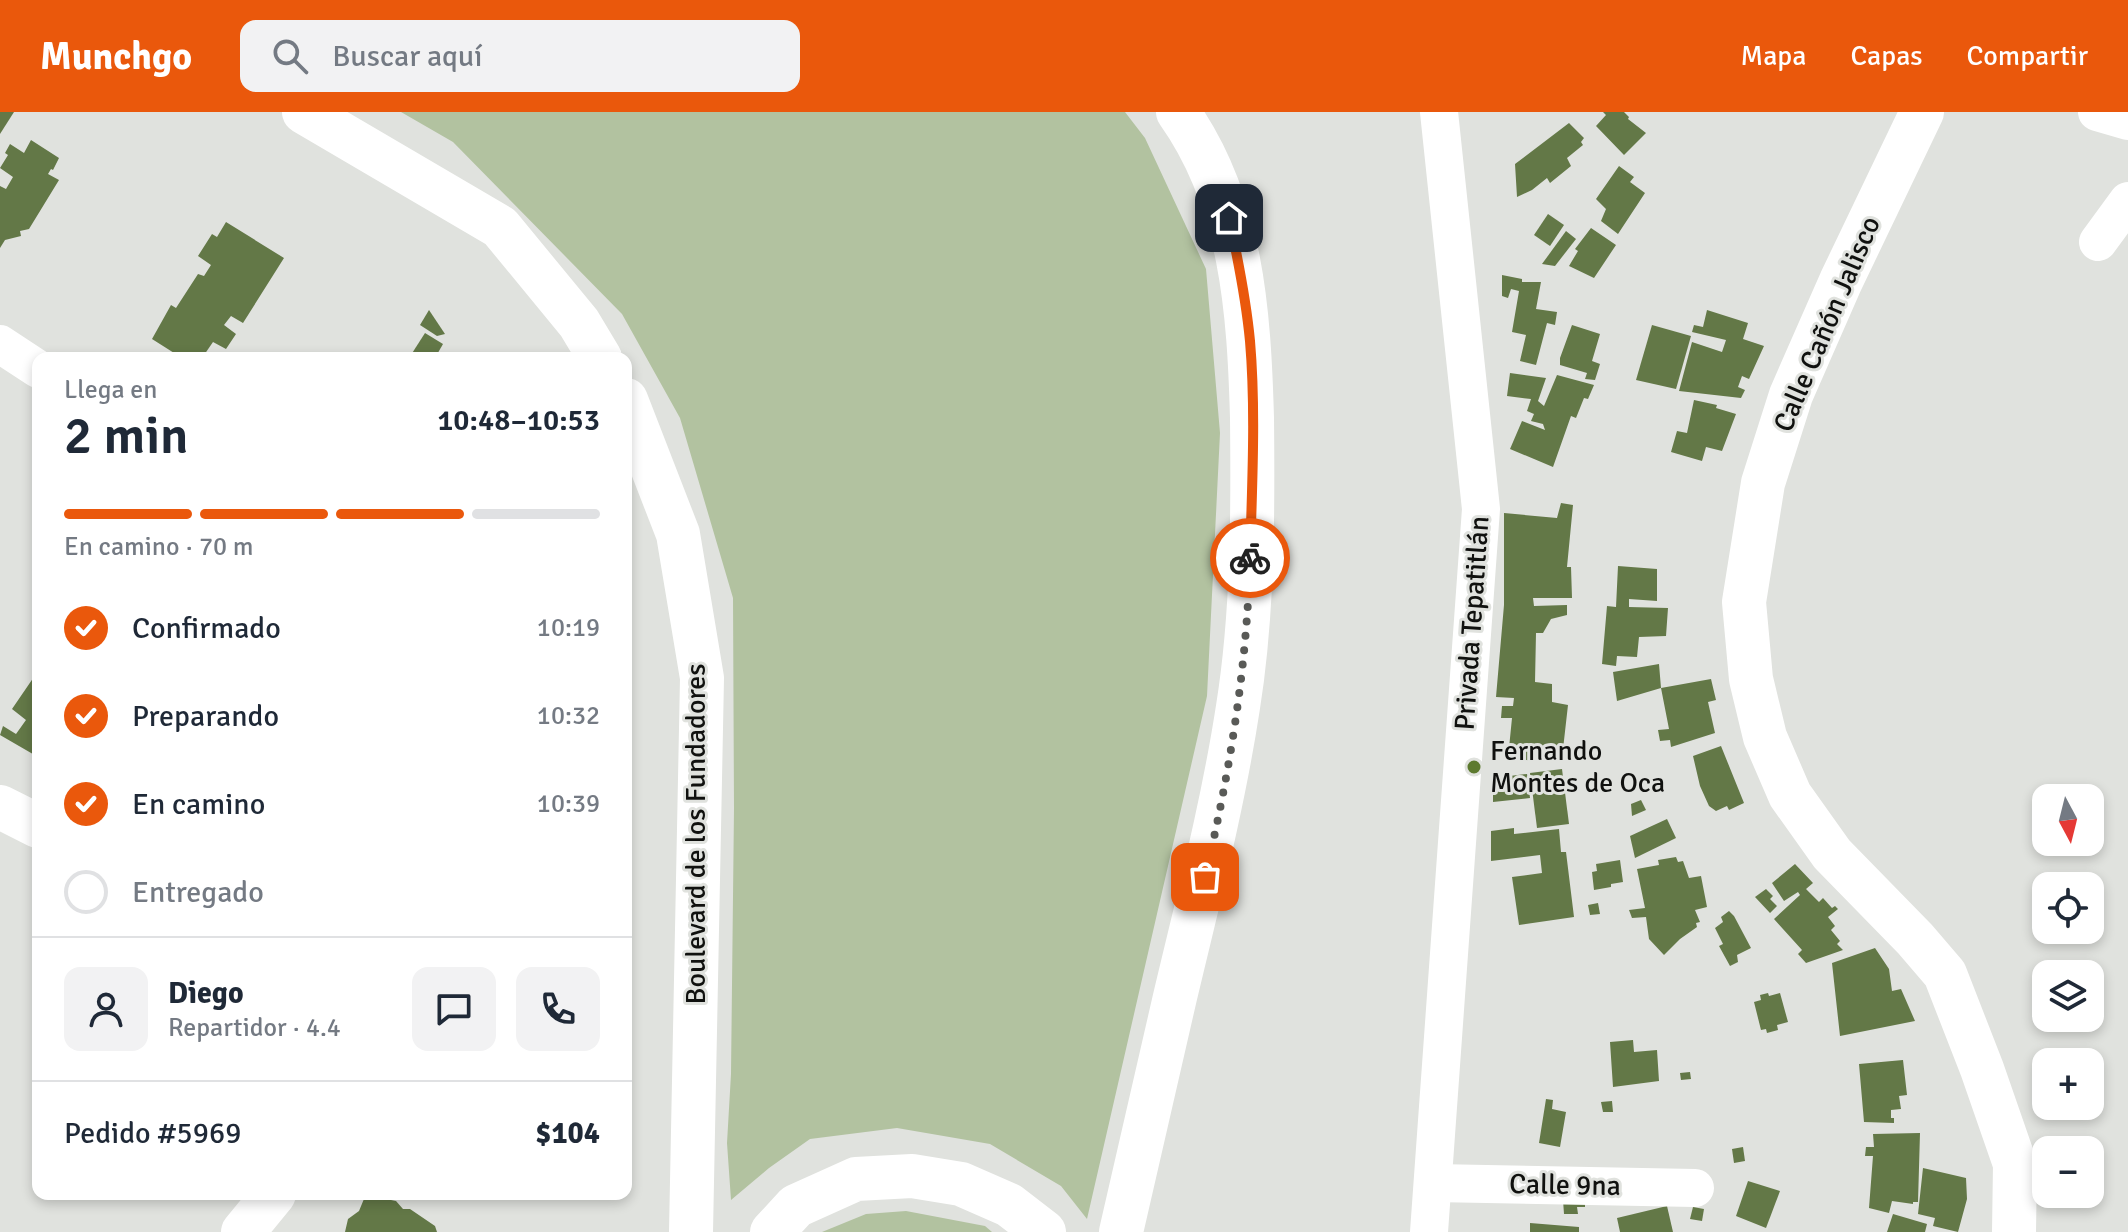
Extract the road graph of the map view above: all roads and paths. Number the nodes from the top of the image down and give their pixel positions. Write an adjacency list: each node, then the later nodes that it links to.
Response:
1 (304, 112): 10 (main road)
2 (1178, 112): 22 (main road)
3 (1439, 112): 15 (street, Privada Tepatitlán)
4 (1922, 112): 24 (main road, Calle Cañón Jalisco)
5 (2097, 112): 6 (street)
6 (2128, 121)
7 (2128, 201): 8 (street)
8 (2098, 242)
9 (0, 344): 11 (street)
10 (596, 352)
11 (32, 365)
12 (632, 415): 19 (main road, Boulevard de los Fundadores)
13 (0, 807): 14 (main road)
14 (32, 823)
15 (1434, 1183): 16 (street, Calle 9na); 23 (street, Privada Tepatitlán)
16 (1695, 1188)
17 (269, 1200): 18 (main road)
18 (243, 1232)
19 (691, 1232)
20 (772, 1232): 21 (main road)
21 (1044, 1232)
22 (1121, 1232)
23 (1429, 1232)
24 (2014, 1232)

